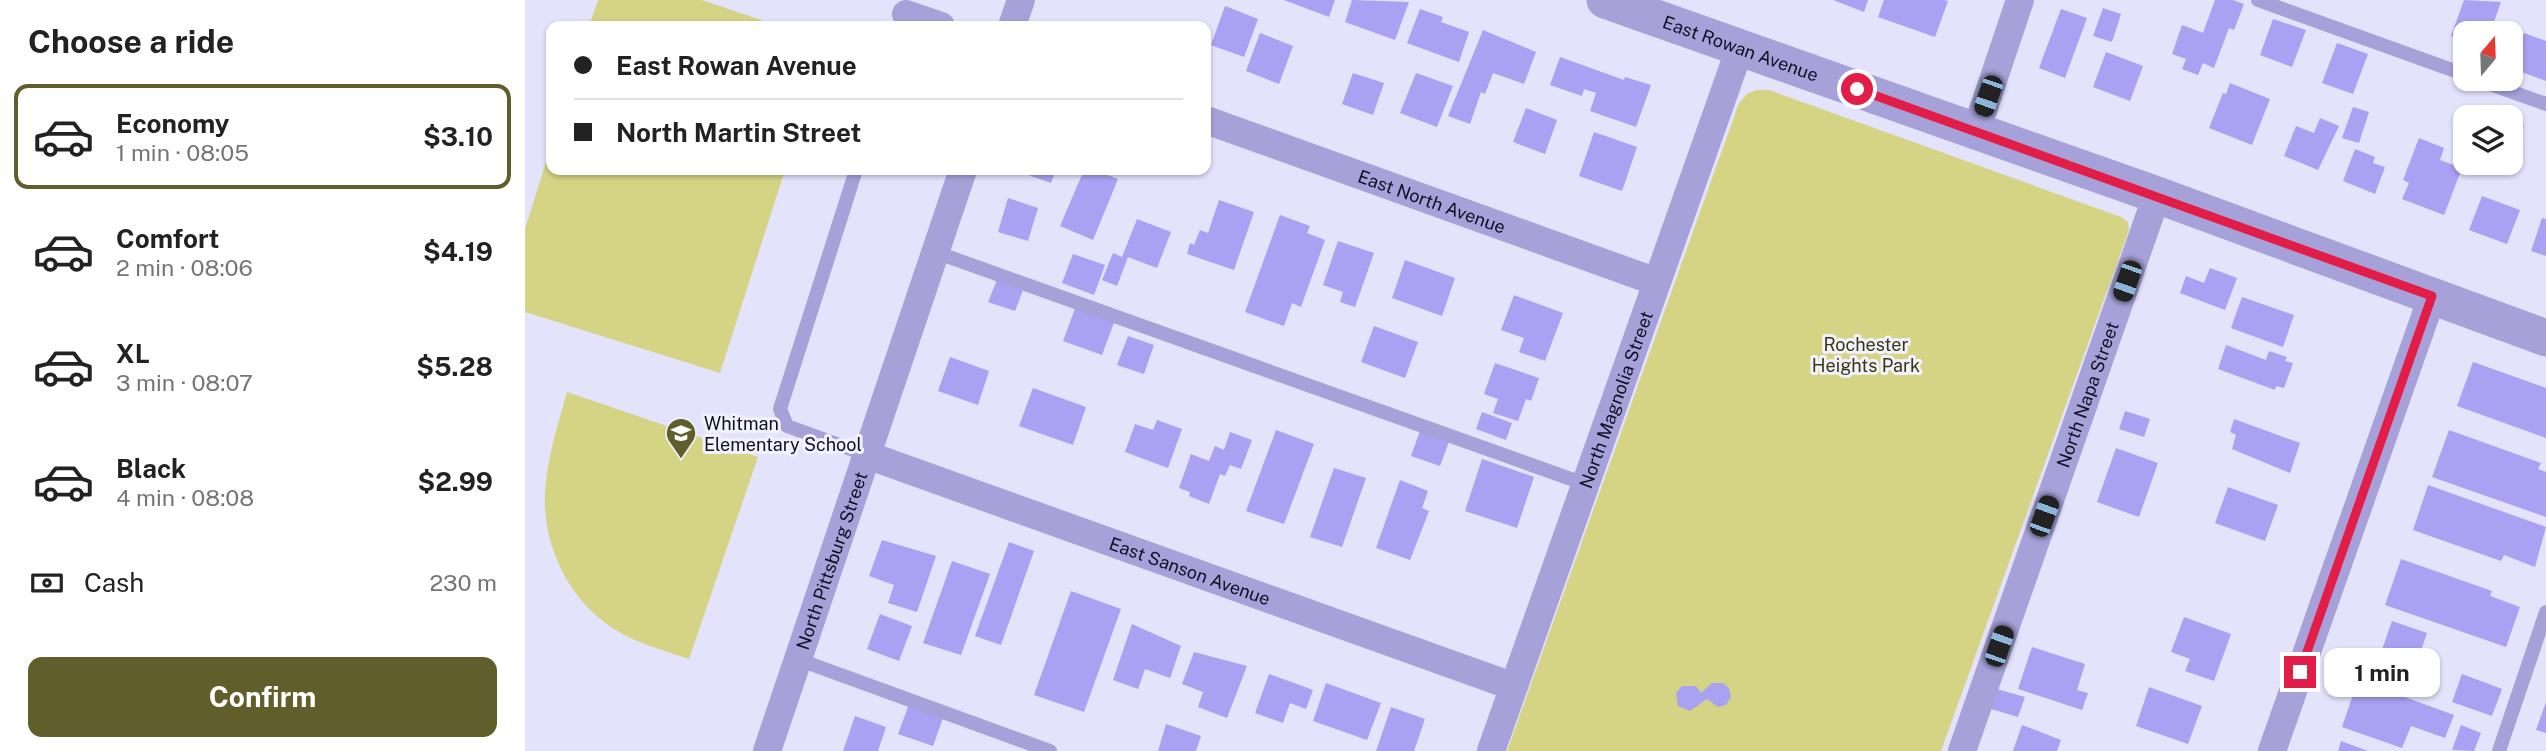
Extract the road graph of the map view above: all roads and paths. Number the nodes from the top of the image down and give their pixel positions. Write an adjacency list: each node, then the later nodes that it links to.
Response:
1 (1021, 0): 5 (street)
2 (1605, 0): 6 (street, East Rowan Avenue)
3 (2020, 0): 11 (street)
4 (2258, 0): 7 (lane)
5 (1014, 21)
6 (1740, 48): 11 (street, East Rowan Avenue); 16 (street, North Magnolia Street)
7 (2453, 70)
8 (2510, 91): 9 (lane)
9 (2546, 104)
10 (1211, 122): 16 (street, East North Avenue)
11 (1976, 131): 14 (street, East Rowan Avenue)
12 (854, 175): 19 (lane)
13 (961, 175): 15 (street, North Pittsburg Street)
14 (2157, 195): 17 (street, East Rowan Avenue); 27 (street, North Napa Street)
15 (935, 252): 19 (street, North Pittsburg Street); 20 (lane)
16 (1657, 282): 20 (street, North Magnolia Street)
17 (2432, 296): 18 (street, East Rowan Avenue); 28 (street)
18 (2546, 338)
19 (867, 455): 22 (street, North Pittsburg Street); 23 (street, East Sanson Avenue)
20 (1585, 484): 23 (street, North Magnolia Street)
21 (2546, 612): 29 (lane)
22 (797, 659): 24 (street, North Pittsburg Street); 25 (lane)
23 (1512, 686): 26 (street, North Magnolia Street)
24 (767, 751)
25 (1050, 751)
26 (1491, 751)
27 (1962, 751)
28 (2272, 751)
29 (2499, 751)

